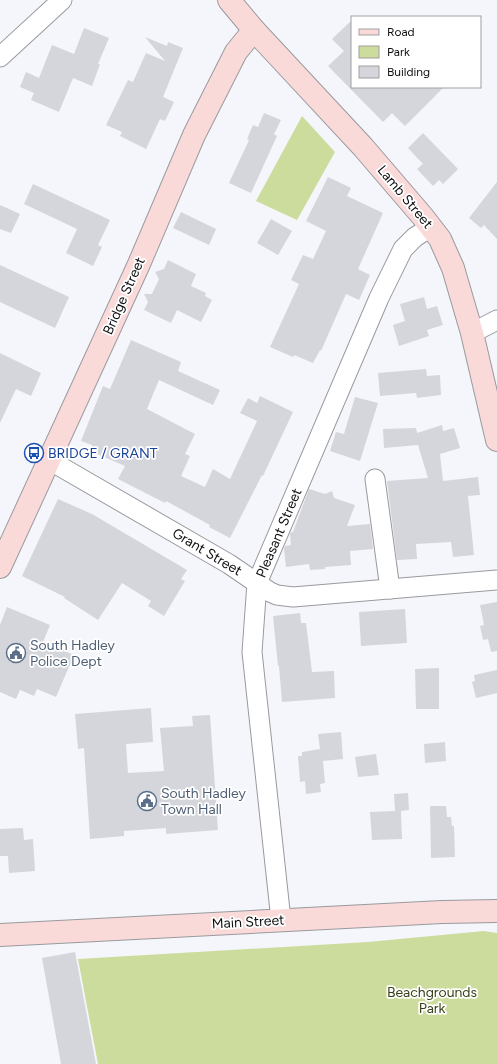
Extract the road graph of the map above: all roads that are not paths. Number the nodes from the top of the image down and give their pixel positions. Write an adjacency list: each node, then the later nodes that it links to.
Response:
1 (62, 0): 4 (street)
2 (229, 0): 3 (main road, Lamb Street)
3 (254, 30): 5 (main road, Lamb Street); 9 (main road, Bridge Street)
4 (0, 56)
5 (430, 227): 7 (main road, Lamb Street); 13 (street, Pleasant Street)
6 (497, 320): 7 (street)
7 (472, 333): 8 (main road, Lamb Street)
8 (497, 440)
9 (49, 460): 11 (main road, Bridge Street); 13 (street, Grant Street)
10 (375, 479): 14 (street)
11 (0, 567)
12 (497, 580): 14 (street, Grant Street)
13 (257, 583): 14 (street, Grant Street); 16 (street, Pleasant Street)
14 (390, 589)
15 (497, 911): 16 (main road, Main Street)
16 (282, 920): 17 (main road, Main Street)
17 (0, 935)

